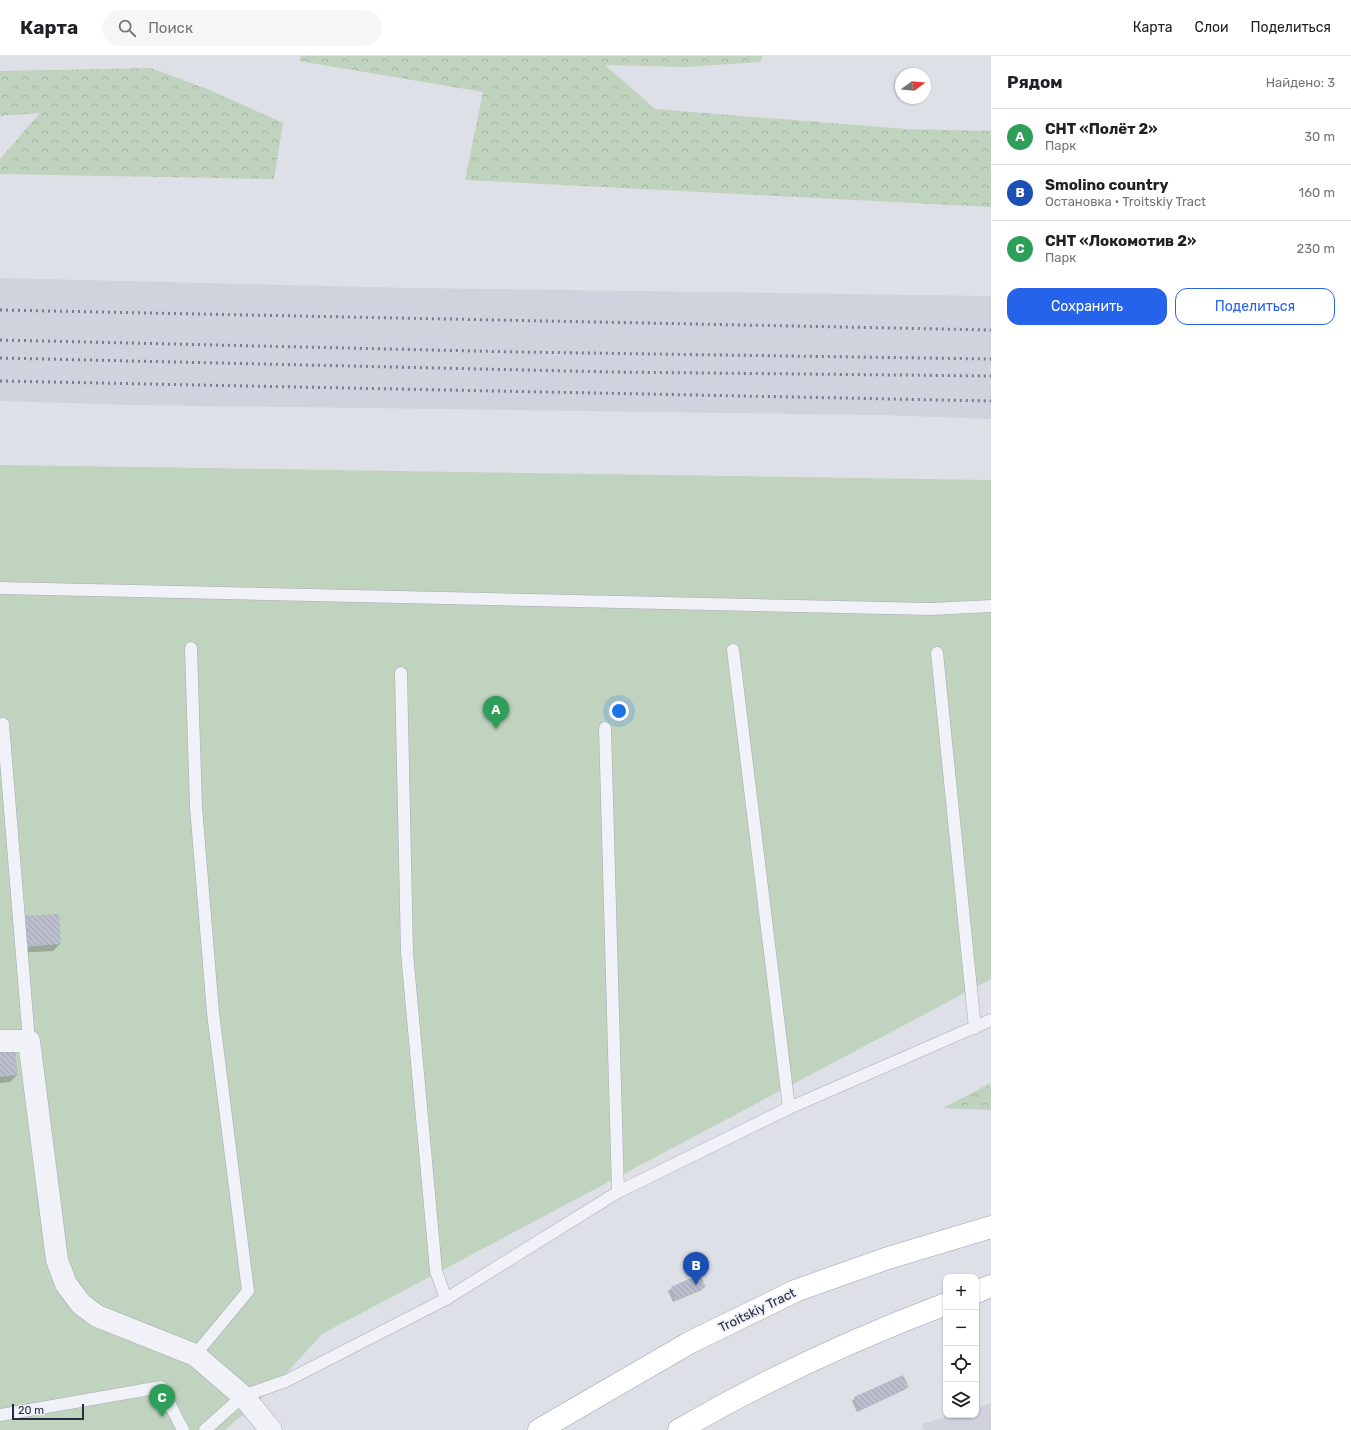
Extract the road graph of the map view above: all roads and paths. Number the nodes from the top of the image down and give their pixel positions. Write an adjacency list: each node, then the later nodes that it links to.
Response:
1 (0, 588): 2 (lane)
2 (991, 606)
3 (190, 648): 20 (lane)
4 (733, 650): 13 (lane)
5 (937, 653): 10 (lane)
6 (401, 673): 18 (lane)
7 (3, 724): 12 (lane)
8 (605, 728): 14 (lane)
9 (991, 1020): 10 (lane)
10 (974, 1028): 13 (lane)
11 (0, 1041): 12 (street)
12 (29, 1041): 20 (street)
13 (789, 1108): 14 (lane)
14 (618, 1192): 18 (lane)
15 (991, 1227): 26 (main road, Troitskiy Tract)
16 (991, 1286): 17 (main road)
17 (979, 1291)
18 (446, 1299): 21 (lane)
19 (943, 1305): 27 (main road)
20 (195, 1355): 21 (street)
21 (243, 1396): 24 (lane); 25 (street)
22 (0, 1415): 23 (lane)
23 (183, 1430)
24 (205, 1430)
25 (271, 1430)
26 (539, 1430)
27 (679, 1430)

